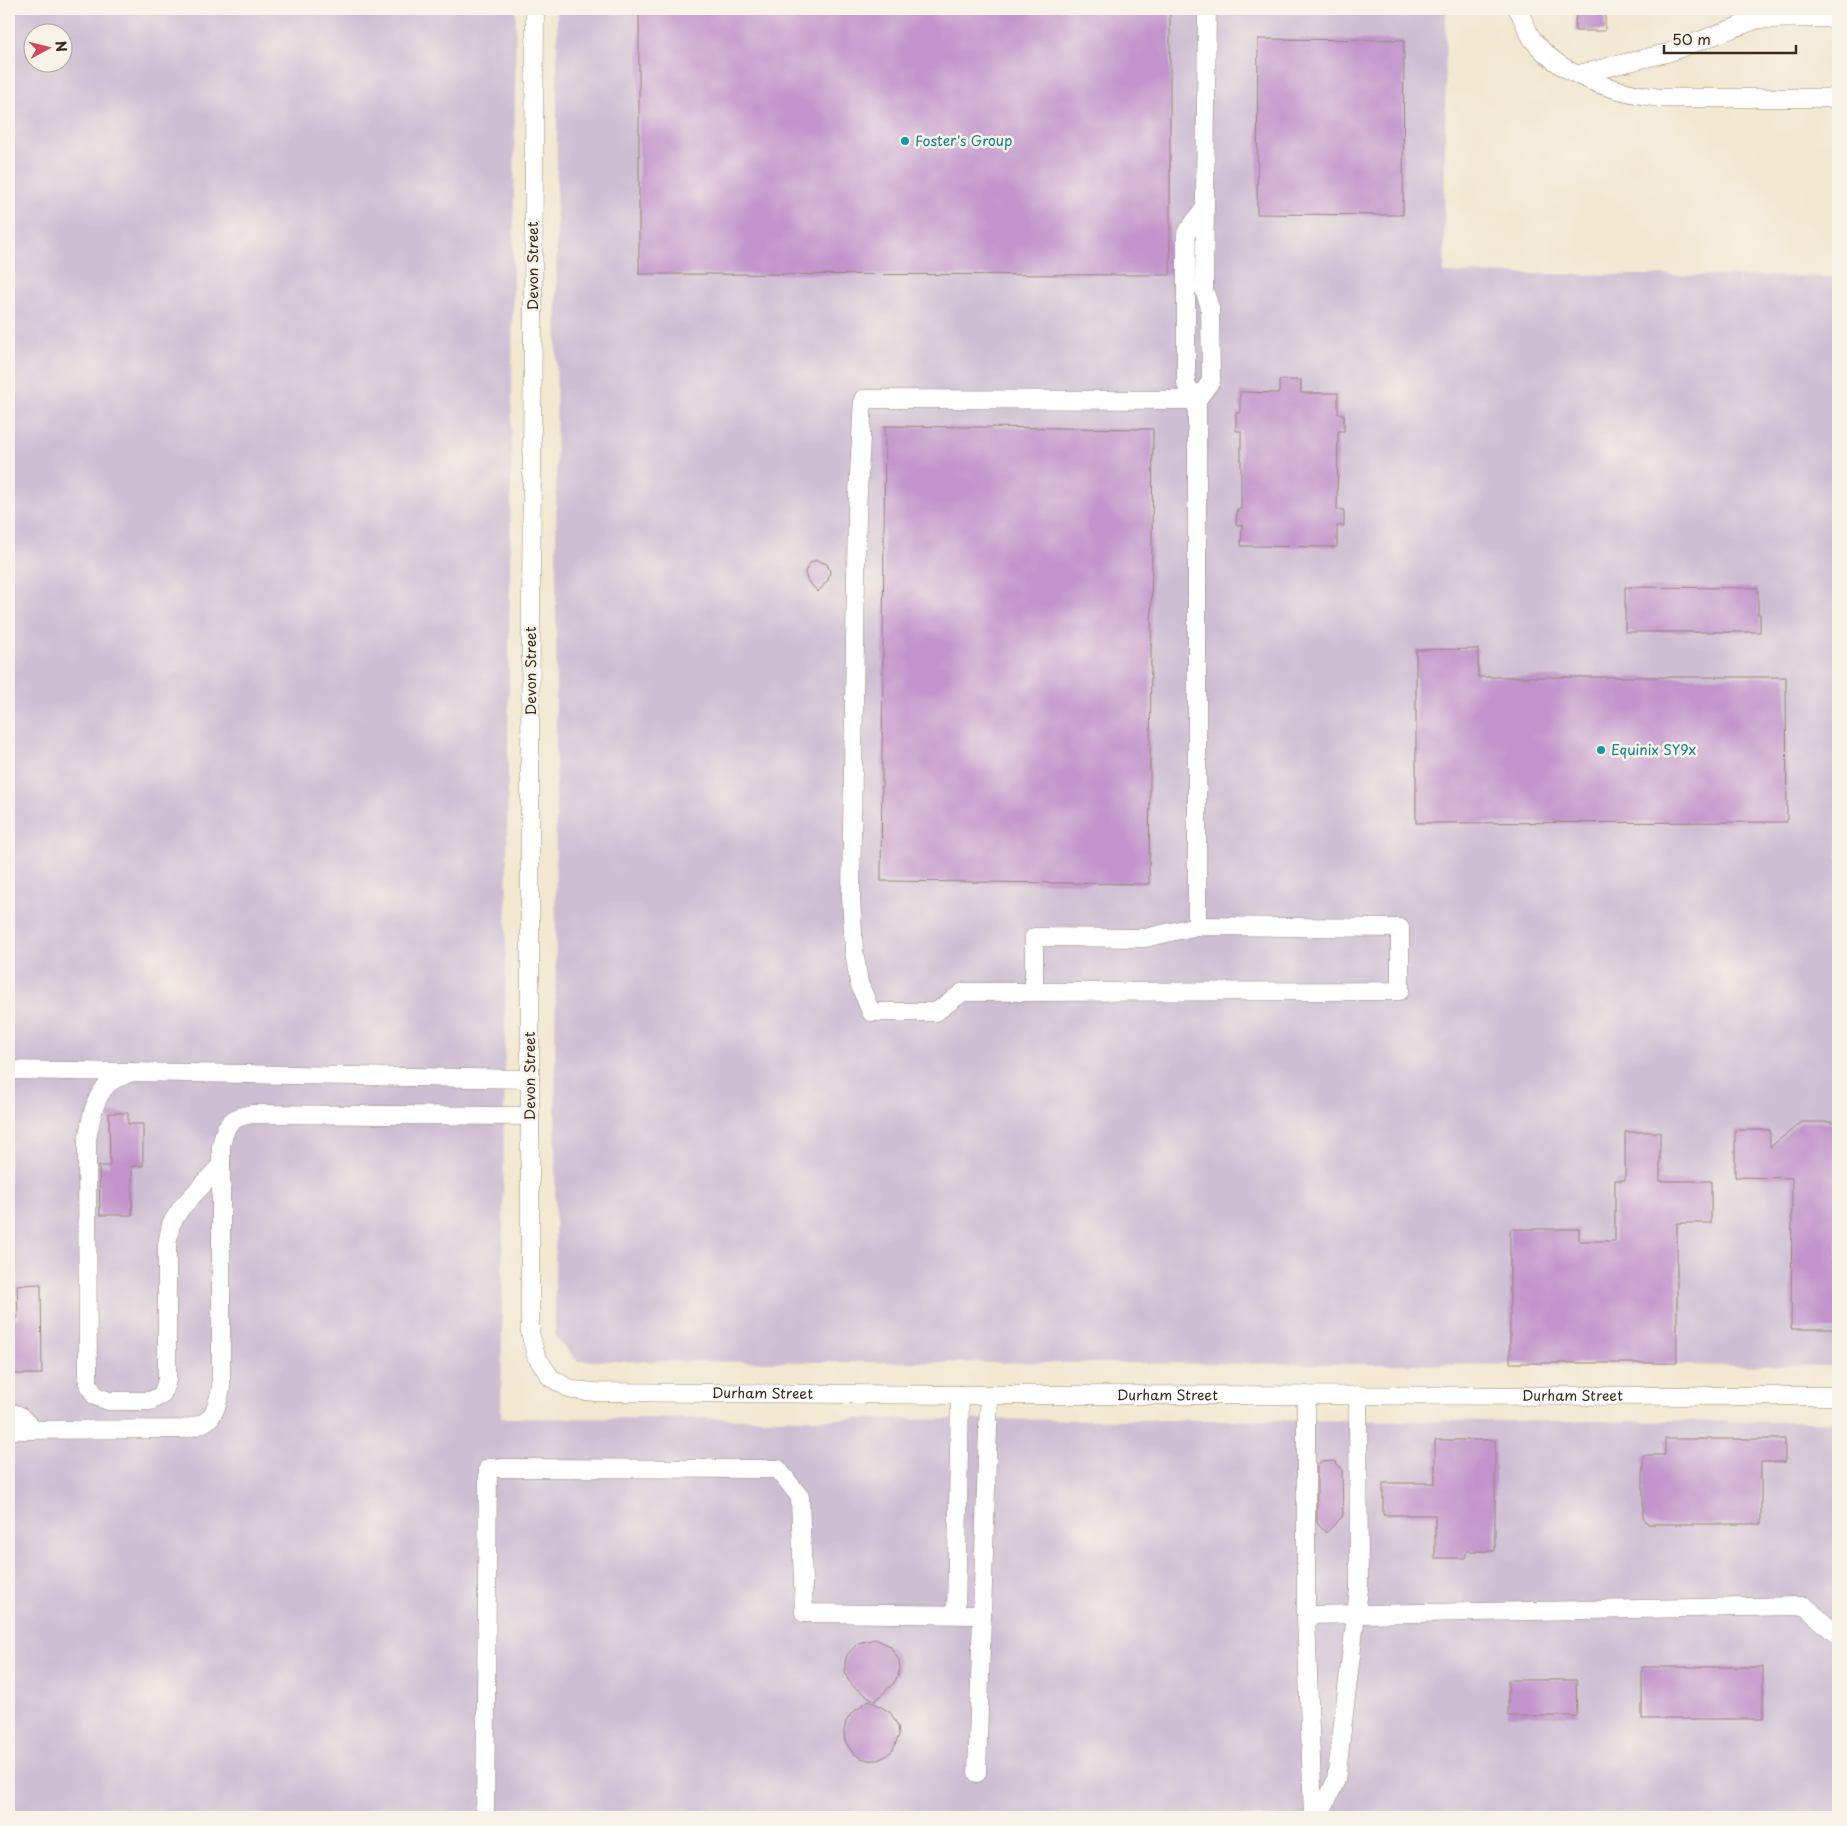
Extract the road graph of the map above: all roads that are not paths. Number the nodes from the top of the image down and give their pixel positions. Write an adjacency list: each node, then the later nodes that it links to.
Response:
1 (535, 9): 13 (street, Devon Street)
2 (1207, 9): 7 (street)
3 (1518, 9): 5 (street)
4 (1838, 18): 5 (street)
5 (1579, 74): 6 (street)
6 (1838, 98)
7 (1205, 208): 8 (street); 8 (street)
8 (1197, 400): 9 (street); 10 (street)
9 (1197, 926): 10 (street); 10 (street)
10 (1034, 991)
11 (9, 1070): 12 (street)
12 (132, 1072): 13 (street); 15 (street)
13 (530, 1079): 14 (street, Devon Street)
14 (530, 1116): 15 (street); 16 (street, Devon Street)
15 (220, 1165): 24 (street)
16 (530, 1332): 19 (street, Durham Street)
17 (1306, 1395): 18 (street, Durham Street); 20 (street, Durham Street); 28 (street)
18 (1358, 1395): 21 (street, Durham Street); 26 (street)
19 (960, 1396): 20 (street, Durham Street); 25 (street)
20 (989, 1396): 27 (street)
21 (1838, 1396)
22 (9, 1412): 24 (street)
23 (9, 1430): 24 (street)
24 (34, 1430)
25 (956, 1614): 27 (street); 31 (street)
26 (1355, 1614): 28 (street); 29 (street); 33 (street)
27 (981, 1615): 30 (street)
28 (1306, 1615): 32 (street)
29 (1838, 1636)
30 (977, 1773)
31 (484, 1817)
32 (1313, 1817)
33 (1319, 1817)

